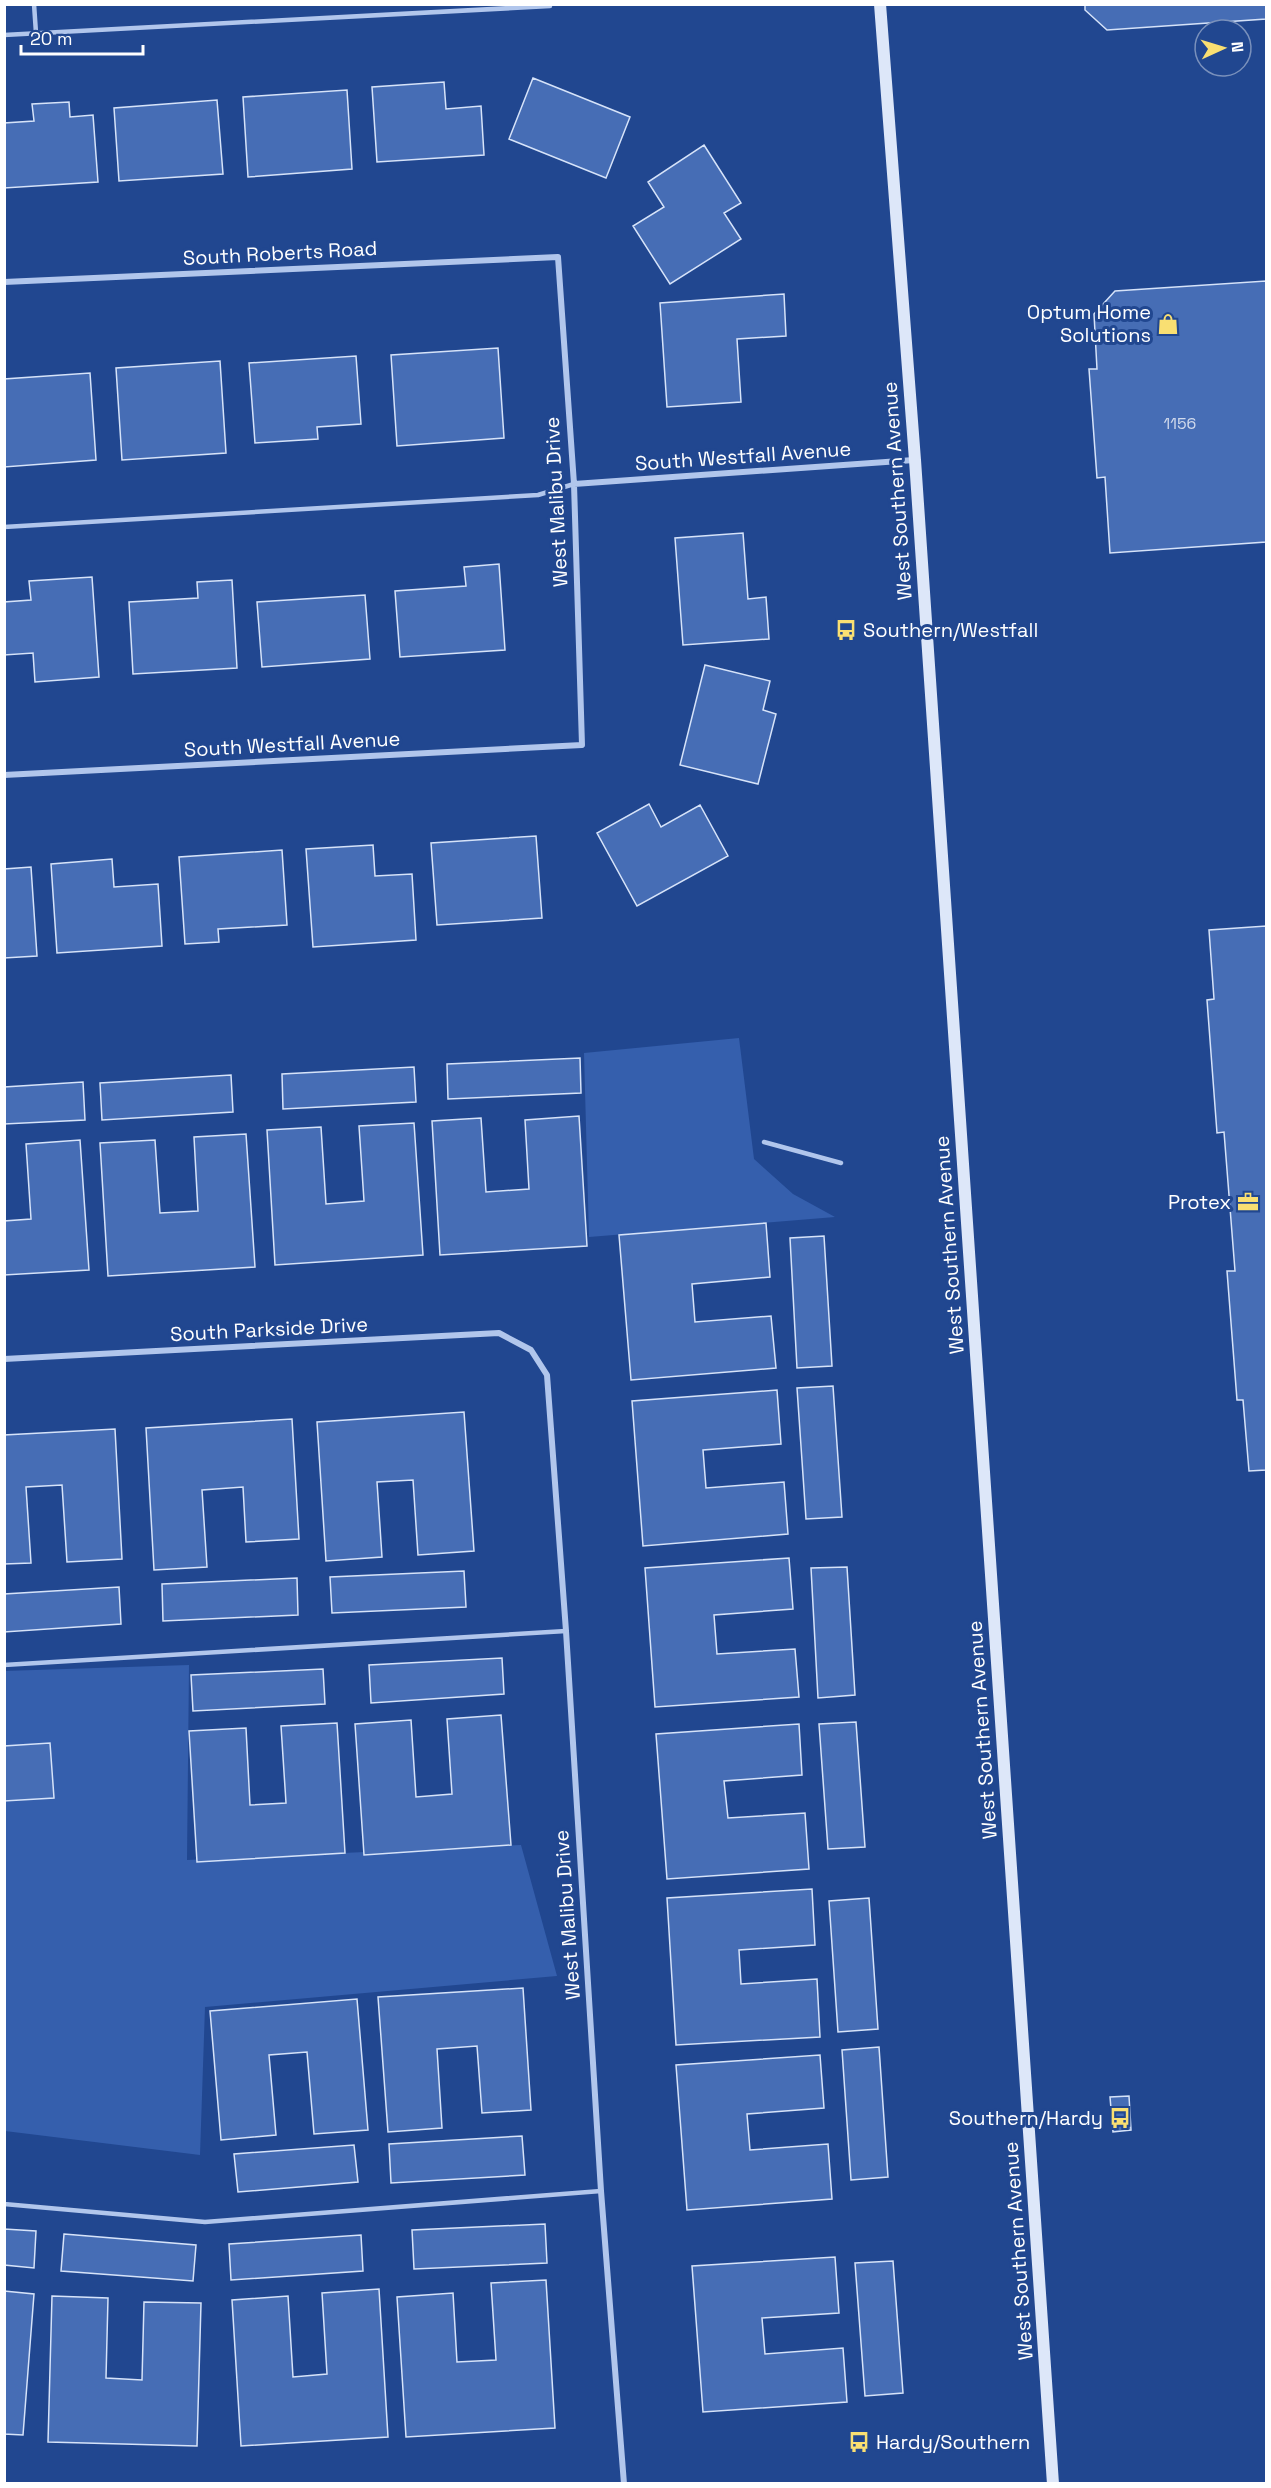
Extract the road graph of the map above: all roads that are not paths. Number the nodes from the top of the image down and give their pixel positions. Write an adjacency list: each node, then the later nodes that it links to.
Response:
1 (34, 4): 4 (lane)
2 (550, 4): 4 (lane)
3 (880, 4): 8 (main road, West Southern Avenue)
4 (36, 33): 5 (lane)
5 (4, 35)
6 (558, 257): 7 (street, South Roberts Road); 9 (street, West Malibu Drive)
7 (4, 282)
8 (915, 460): 9 (street, South Westfall Avenue); 22 (main road, West Southern Avenue)
9 (574, 483): 10 (lane); 11 (street, West Malibu Drive)
10 (4, 526)
11 (582, 745): 12 (street, South Westfall Avenue)
12 (4, 775)
13 (764, 1142): 14 (lane)
14 (841, 1163)
15 (531, 1350): 16 (street, South Parkside Drive); 17 (street, West Malibu Drive)
16 (4, 1359)
17 (566, 1631): 18 (lane); 19 (street, West Malibu Drive)
18 (4, 1665)
19 (601, 2191): 20 (lane); 21 (street, West Malibu Drive)
20 (4, 2204)
21 (624, 2484)
22 (1053, 2484)

